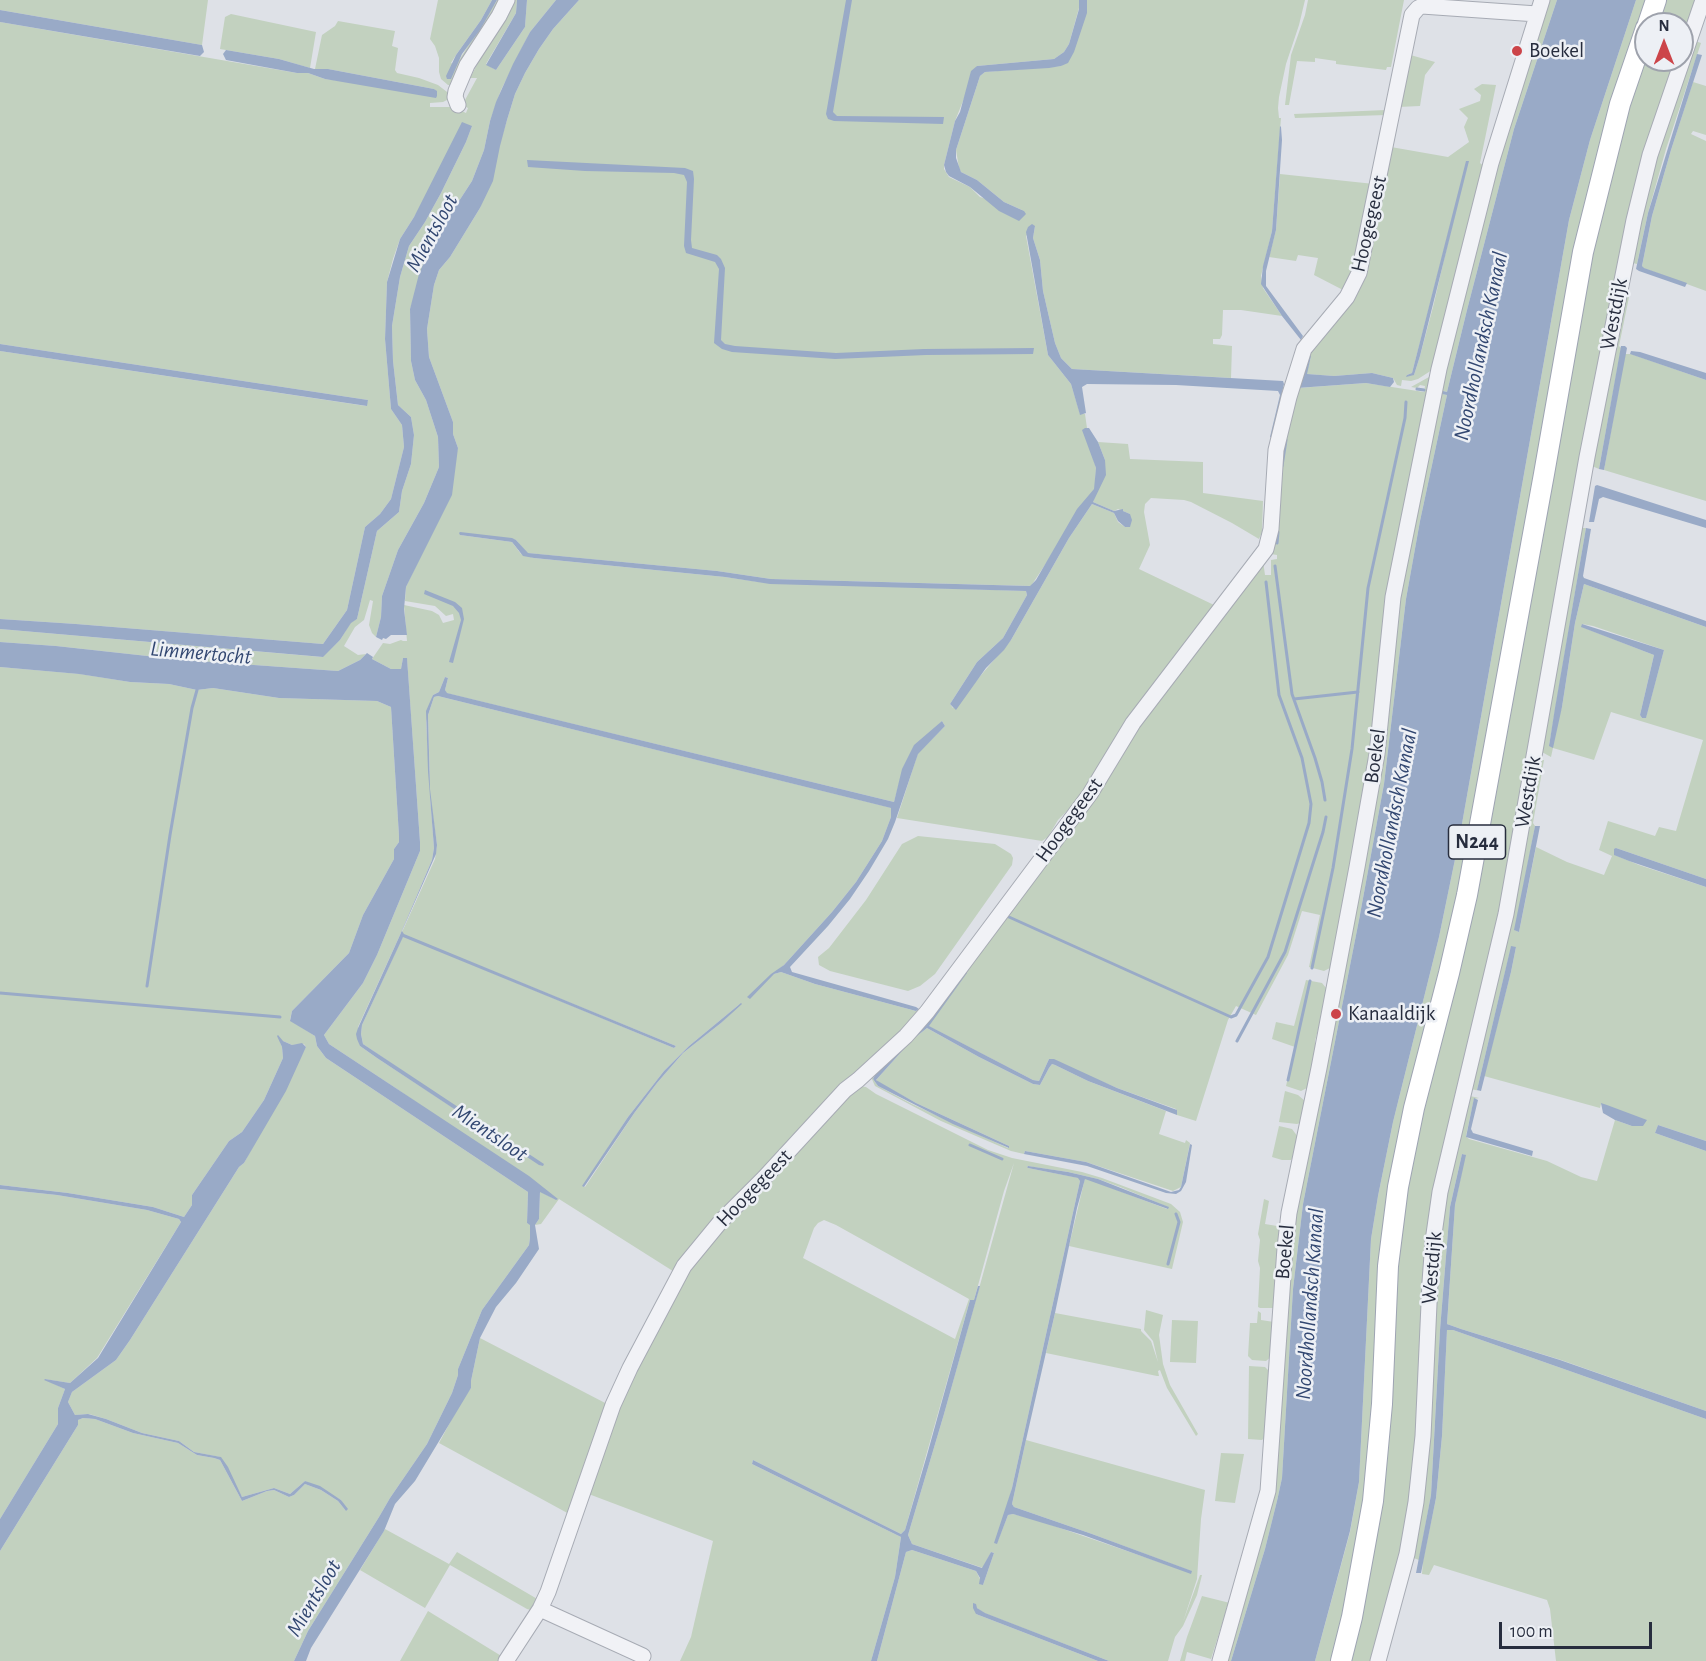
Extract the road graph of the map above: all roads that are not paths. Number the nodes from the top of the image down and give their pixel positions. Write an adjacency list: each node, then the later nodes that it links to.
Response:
1 (507, 0): 5 (street)
2 (1703, 0): 11 (street, Westdijk)
3 (1539, 7): 6 (street, Hoogegeest); 9 (street, Boekel)
4 (1634, 63): 10 (main road, Westdijk / N244)
5 (458, 105)
6 (540, 1609): 7 (street); 8 (street, Hoogegeest)
7 (643, 1656)
8 (506, 1661)
9 (1220, 1661)
10 (1341, 1661)
11 (1378, 1661)

